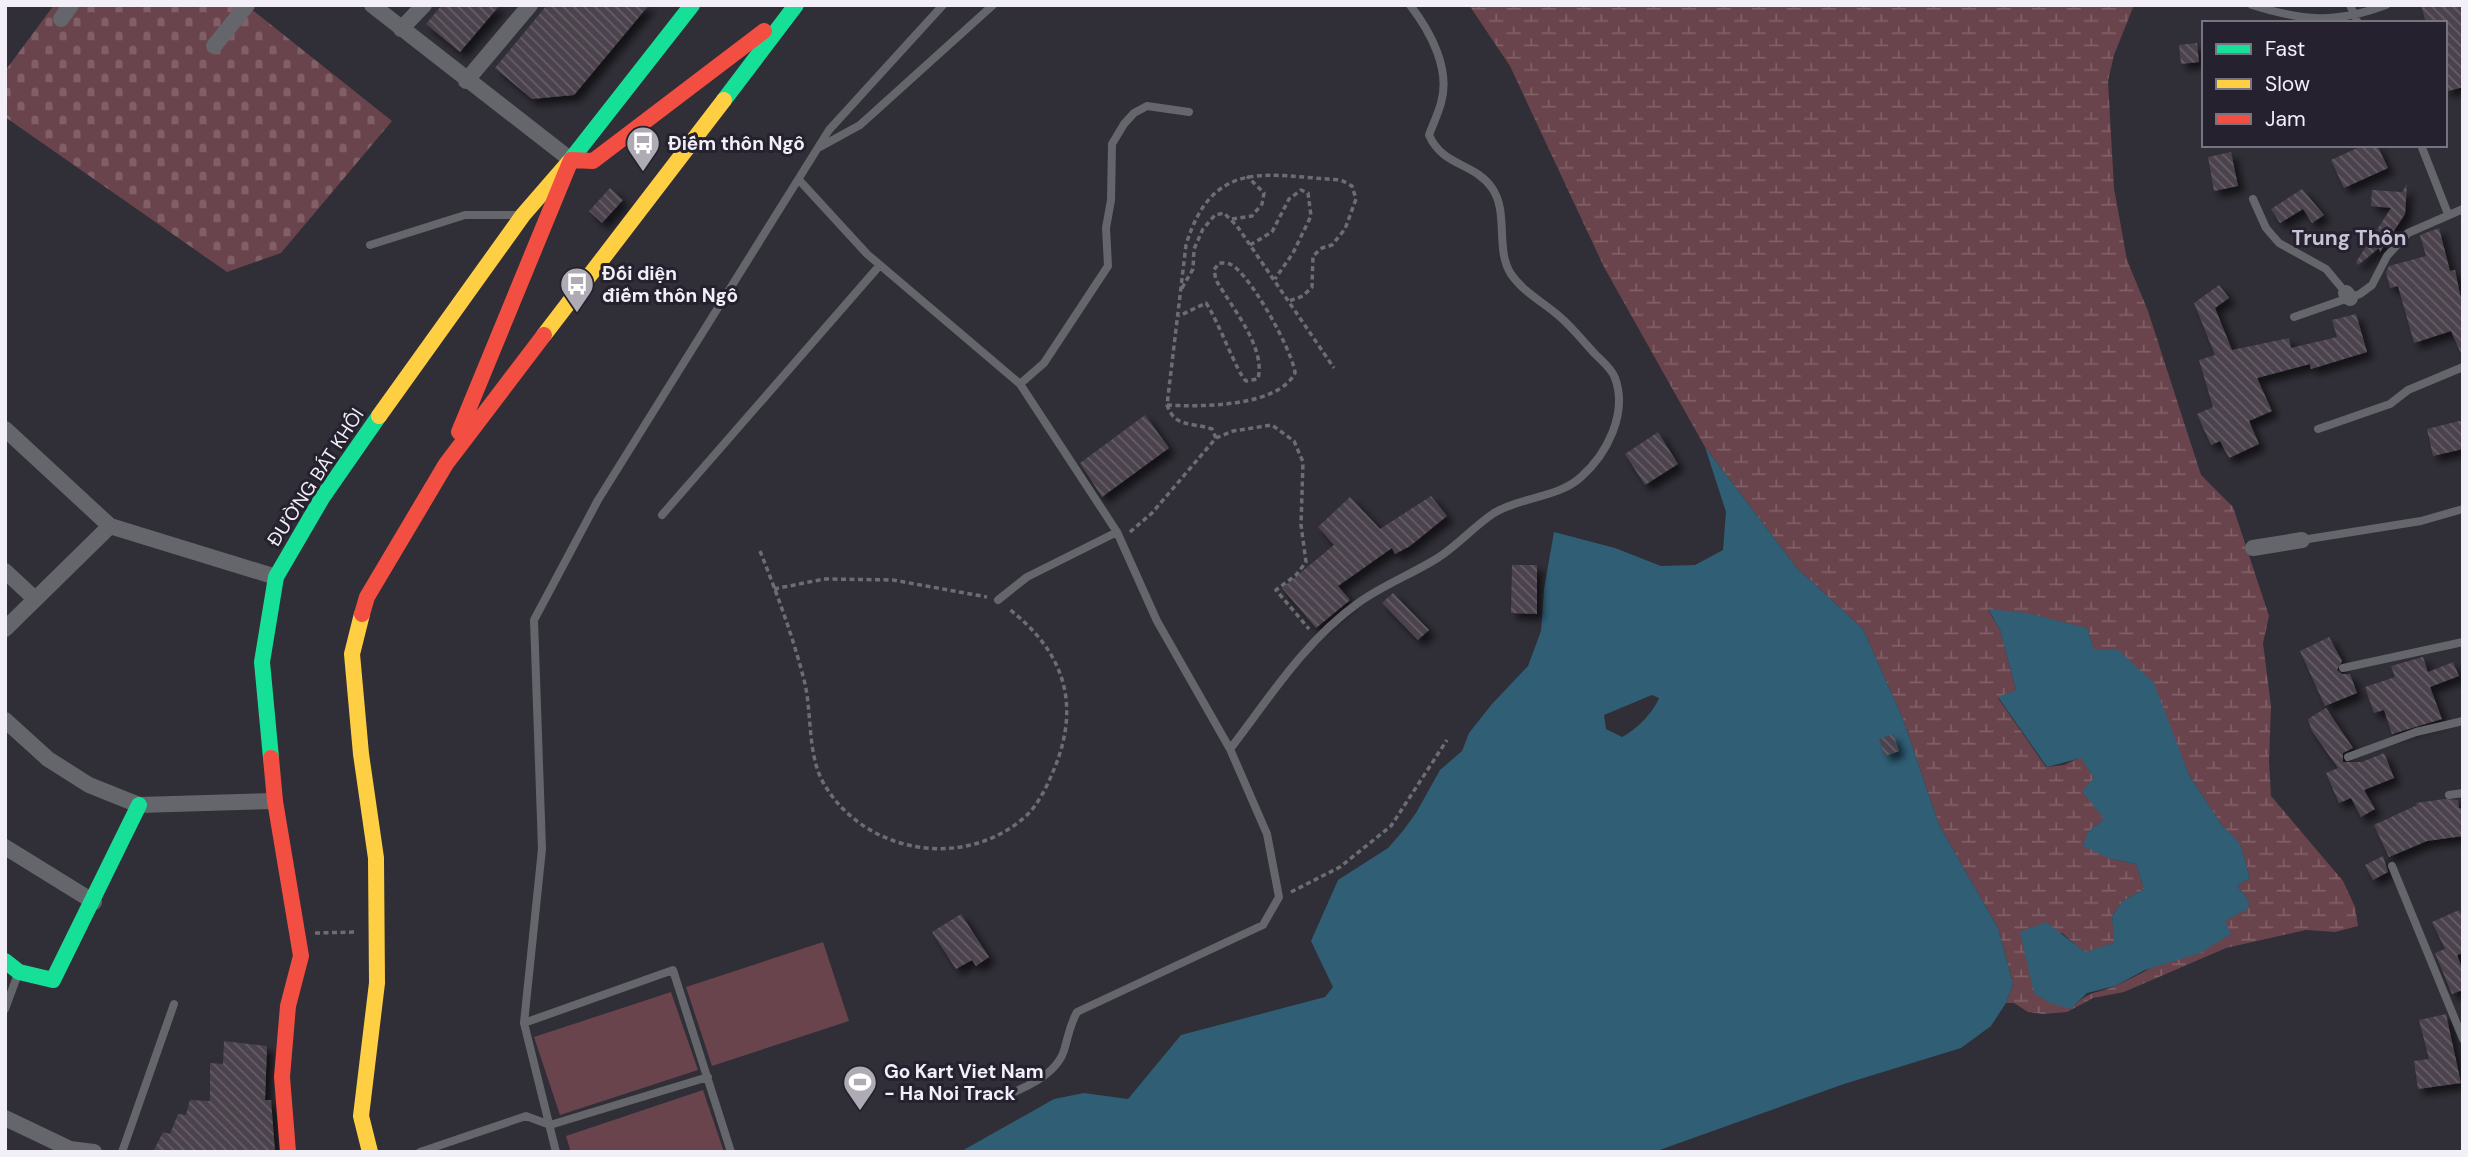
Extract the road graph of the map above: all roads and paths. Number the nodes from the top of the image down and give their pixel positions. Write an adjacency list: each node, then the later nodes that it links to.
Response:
1 (71, 5): 14 (street)
2 (247, 5): 17 (street)
3 (372, 5): 16 (street)
4 (424, 5): 16 (street)
5 (530, 5): 18 (street)
6 (692, 5): 22 (main road, ĐƯỜNG BÁT KHỐI)
7 (943, 5): 21 (lane)
8 (993, 5): 21 (lane)
9 (1410, 5): 60 (lane)
10 (2252, 5): 15 (lane)
11 (2350, 5): 15 (lane)
12 (2386, 5): 15 (lane)
13 (794, 7): 22 (main road); 46 (main road)
14 (61, 19)
15 (2356, 20)
16 (401, 29): 18 (street)
17 (214, 46)
18 (466, 81): 22 (street)
19 (1189, 112): 41 (lane)
20 (2422, 147): 27 (lane)
21 (817, 148): 24 (lane)
22 (571, 160): 28 (main road, ĐƯỜNG BÁT KHỐI); 46 (main road)
23 (1247, 176): 29 (path); 34 (path); 36 (path)
24 (800, 181): 32 (lane); 81 (lane)
25 (2253, 199): 35 (lane)
26 (2463, 209): 27 (lane)
27 (2448, 214): 35 (lane)
28 (523, 215): 30 (lane); 55 (main road, ĐƯỜNG BÁT KHỐI)
29 (1230, 219): 31 (path); 34 (path)
30 (370, 245)
31 (1250, 245): 33 (path); 33 (path)
32 (880, 265): 41 (lane); 48 (lane)
33 (1275, 279): 36 (path)
34 (1181, 290): 37 (path)
35 (2348, 296): 38 (lane)
36 (1289, 302): 40 (path)
37 (1179, 316): 42 (path); 42 (path)
38 (2294, 317)
39 (2463, 367): 44 (lane)
40 (1334, 368)
41 (1020, 384): 50 (lane)
42 (1167, 405): 45 (path)
43 (5, 429): 49 (street)
44 (2318, 429)
45 (1216, 438): 50 (path); 60 (path)
46 (446, 464): 91 (main road)
47 (2463, 509): 51 (lane)
48 (662, 515)
49 (110, 526): 55 (street); 57 (street)
50 (1117, 532): 58 (lane); 66 (lane)
51 (2302, 540): 52 (street)
52 (2253, 548)
53 (760, 551): 56 (path)
54 (5, 571): 57 (street)
55 (276, 577): 70 (main road, ĐƯỜNG BÁT KHỐI)
56 (774, 589): 58 (path); 58 (path)
57 (34, 598): 59 (street)
58 (998, 600)
59 (5, 629)
60 (1317, 639): 66 (lane)
61 (2463, 642): 62 (lane)
62 (2343, 668)
63 (5, 720): 71 (street)
64 (2463, 721): 67 (lane)
65 (1447, 740): 74 (path)
66 (1230, 749): 74 (lane)
67 (2348, 757)
68 (2463, 793): 69 (lane)
69 (2449, 795)
70 (275, 801): 71 (street); 90 (main road, ĐƯỜNG BÁT KHỐI)
71 (139, 805): 75 (main road)
72 (5, 847): 75 (street)
73 (2392, 866): 82 (lane)
74 (1279, 897): 84 (lane)
75 (94, 902): 78 (main road)
76 (357, 932): 77 (path)
77 (311, 933)
78 (12, 967): 80 (lane)
79 (174, 1004): 89 (lane)
80 (5, 1009)
81 (524, 1023): 83 (lane); 86 (lane)
82 (2463, 1039)
83 (708, 1077): 86 (lane); 94 (lane)
84 (1003, 1097)
85 (5, 1118): 87 (street)
86 (550, 1125): 92 (lane); 93 (lane)
87 (70, 1150): 88 (street)
88 (94, 1152)
89 (122, 1152)
90 (288, 1152)
91 (370, 1152)
92 (420, 1152)
93 (556, 1152)
94 (732, 1152)

